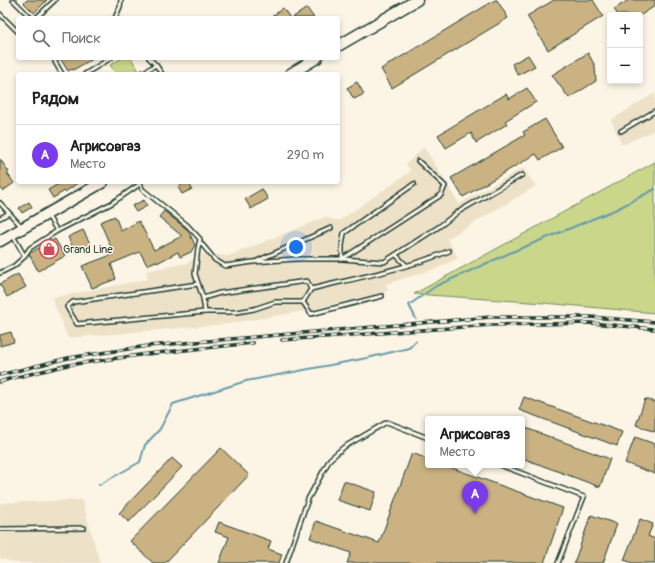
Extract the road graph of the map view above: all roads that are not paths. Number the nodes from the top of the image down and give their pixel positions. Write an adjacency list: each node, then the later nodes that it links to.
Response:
1 (14, 0): 6 (lane)
2 (55, 0): 7 (lane)
3 (121, 0): 8 (lane)
4 (417, 0): 10 (main road)
5 (0, 14): 9 (lane)
6 (29, 16)
7 (38, 16)
8 (116, 16)
9 (16, 30)
10 (340, 45)
11 (56, 60): 16 (lane)
12 (108, 60): 17 (lane)
13 (151, 60): 15 (lane)
14 (314, 60): 20 (main road)
15 (156, 65): 18 (lane); 19 (lane)
16 (61, 72)
17 (88, 72)
18 (144, 72)
19 (161, 72)
20 (293, 72)
21 (655, 111): 22 (lane)
22 (620, 131)
23 (418, 161): 42 (lane)
24 (522, 175): 41 (lane)
25 (100, 184): 31 (main road)
26 (139, 184): 35 (lane)
27 (140, 184): 38 (lane)
28 (414, 184): 42 (lane)
29 (0, 204): 30 (lane)
30 (9, 213): 32 (lane); 33 (lane)
31 (47, 214): 33 (main road); 35 (lane)
32 (0, 218)
33 (23, 228): 36 (main road)
34 (331, 228): 43 (lane)
35 (57, 230): 40 (lane)
36 (12, 234): 37 (main road); 40 (lane)
37 (0, 241)
38 (200, 242): 43 (lane); 48 (lane)
39 (449, 251): 45 (lane)
40 (24, 255): 47 (lane)
41 (396, 255): 44 (lane); 45 (lane)
42 (342, 259): 43 (lane); 44 (lane)
43 (253, 262)
44 (384, 262): 46 (lane)
45 (406, 265): 46 (lane)
46 (384, 271): 49 (lane)
47 (0, 273)
48 (198, 284): 51 (lane); 53 (lane)
49 (311, 289): 51 (lane); 52 (lane)
50 (382, 296): 52 (lane)
51 (203, 298): 53 (lane)
52 (303, 302): 53 (lane)
53 (205, 312)
54 (425, 437): 58 (lane)
55 (508, 468): 59 (lane)
56 (84, 528): 57 (lane)
57 (0, 529)
58 (286, 563)
59 (558, 563)

